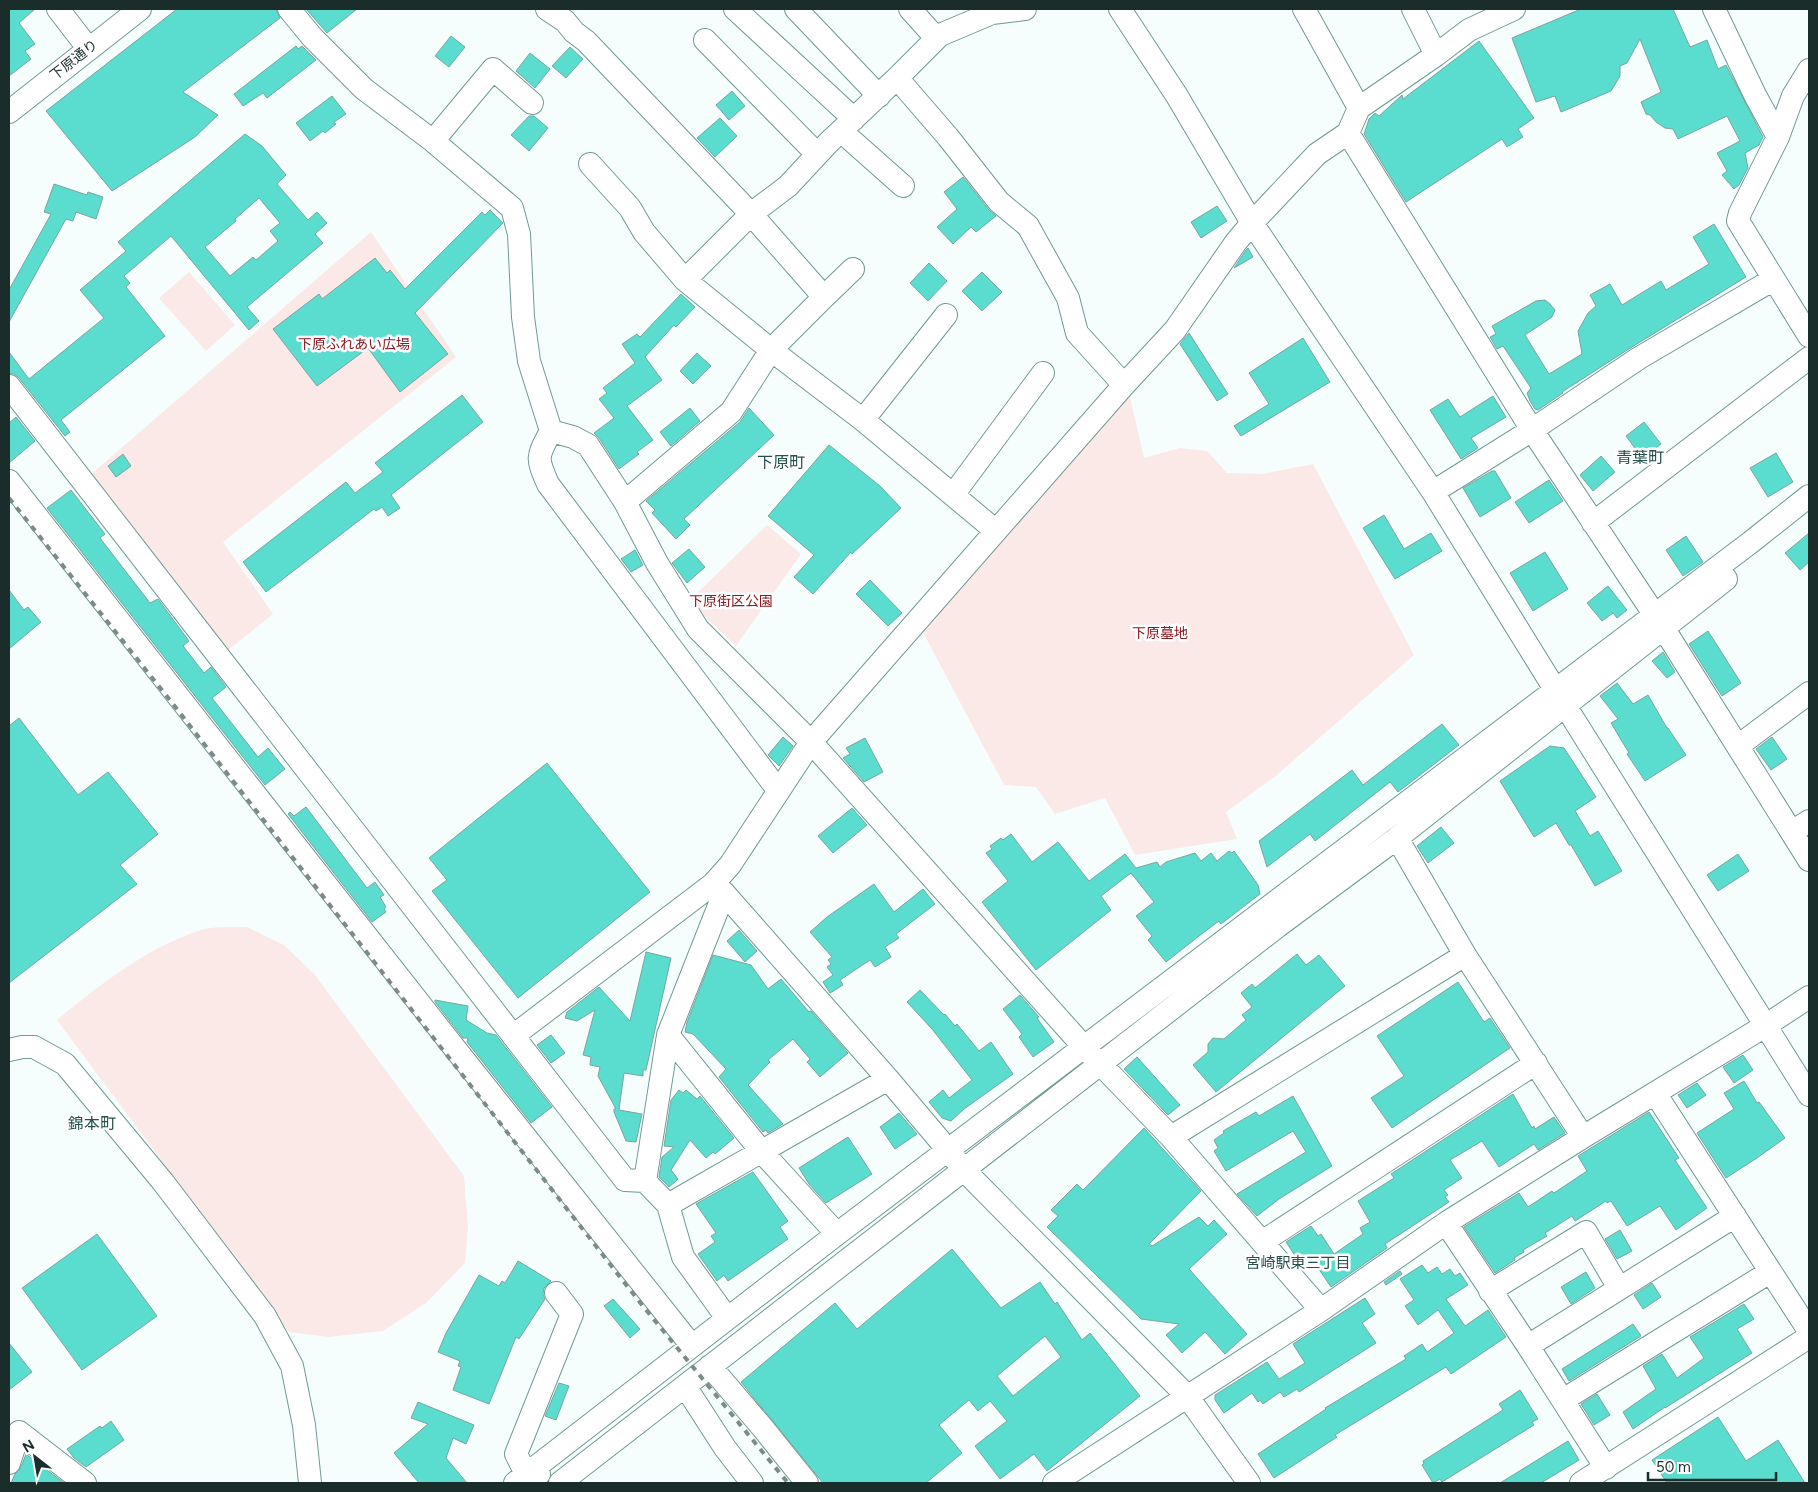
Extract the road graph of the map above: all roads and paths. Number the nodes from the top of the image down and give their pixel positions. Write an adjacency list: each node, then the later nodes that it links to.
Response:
1 (58, 9): 16 (street)
2 (140, 9): 16 (street, 下原通り)
3 (288, 9): 28 (street)
4 (547, 9): 32 (street)
5 (735, 9): 25 (street)
6 (796, 9): 20 (street)
7 (910, 9): 14 (street)
8 (1015, 9): 14 (street)
9 (1120, 9): 33 (street)
10 (1304, 9): 23 (street)
11 (1412, 9): 17 (street)
12 (1514, 9): 17 (street)
13 (1714, 9): 27 (street)
14 (936, 38): 19 (street)
15 (705, 40): 29 (street)
16 (88, 48): 24 (street, 下原通り)
17 (1436, 55): 23 (street)
18 (1809, 70): 21 (street)
19 (897, 78): 20 (street); 43 (street)
20 (879, 96): 25 (street)
21 (1801, 101): 27 (street)
22 (532, 103): 28 (street)
23 (1359, 108): 26 (street)
24 (9, 112)
25 (847, 125): 29 (street); 31 (street)
26 (1348, 133): 33 (street); 46 (street)
27 (1778, 137): 35 (street)
28 (433, 141): 47 (street)
29 (817, 154): 32 (street)
30 (590, 164): 36 (street)
31 (903, 186)
32 (751, 214): 36 (street); 37 (street)
33 (1252, 223): 43 (street); 49 (street)
34 (853, 269): 37 (street)
35 (1774, 279): 39 (street); 46 (street)
36 (684, 280): 40 (street)
37 (824, 297): 40 (street)
38 (946, 315): 45 (street)
39 (1809, 336)
40 (771, 350): 45 (street); 52 (street)
41 (1809, 358): 54 (street)
42 (1043, 373): 50 (street)
43 (1124, 385): 55 (street)
44 (9, 386): 70 (street)
45 (863, 420): 50 (street)
46 (1532, 430): 49 (street); 54 (street)
47 (550, 431): 52 (street); 61 (street)
48 (9, 481): 96 (street)
49 (1433, 492): 58 (street)
50 (953, 495): 55 (street)
51 (1809, 496): 56 (street)
52 (625, 502): 59 (street)
53 (1809, 513): 56 (street)
54 (1593, 523): 56 (street)
55 (996, 531): 59 (street)
56 (1659, 622): 58 (street); 60 (street)
57 (1809, 693): 60 (street)
58 (1560, 699): 63 (street); 68 (street); 72 (street)
59 (811, 742): 61 (street); 72 (street)
60 (1738, 746): 62 (street)
61 (778, 790): 65 (street)
62 (1801, 827): 64 (street)
63 (1397, 838): 66 (street); 72 (street)
64 (1809, 860)
65 (719, 889): 69 (street); 70 (street); 74 (street)
66 (1465, 955): 73 (street); 77 (street)
67 (1809, 997): 68 (street)
68 (1765, 1026): 75 (street); 76 (street)
69 (668, 1035): 80 (street); 82 (street)
70 (513, 1036): 82 (street)
71 (9, 1050): 107 (street)
72 (1092, 1055): 77 (street); 79 (street); 81 (street)
73 (1536, 1062): 78 (street); 87 (street)
74 (888, 1079): 79 (street); 80 (street)
75 (1655, 1093): 78 (street); 84 (street)
76 (1809, 1095)
77 (1171, 1137): 87 (street)
78 (1583, 1137): 85 (street)
79 (948, 1150): 81 (street); 86 (street)
80 (762, 1152): 83 (street); 86 (street)
81 (963, 1169): 98 (street); 100 (street)
82 (645, 1181): 83 (street)
83 (668, 1205): 93 (street)
84 (1735, 1216): 88 (street); 89 (street)
85 (1446, 1223): 90 (street); 92 (street)
86 (837, 1234): 93 (street)
87 (1262, 1242): 92 (street)
88 (1770, 1272): 94 (street); 101 (street)
89 (1619, 1288): 90 (street); 97 (street)
90 (1490, 1291): 97 (street)
91 (556, 1294): 104 (street)
92 (1321, 1310): 100 (street)
93 (727, 1318): 96 (street)
94 (1809, 1331)
95 (1809, 1337): 103 (street)
96 (692, 1346): 104 (street)
97 (1528, 1346): 101 (street)
98 (710, 1366): 99 (street); 109 (street)
99 (685, 1386): 105 (street); 108 (street)
100 (1186, 1396): 110 (street); 111 (street)
101 (1563, 1400): 103 (street)
102 (9, 1463): 106 (street)
103 (1606, 1468): 112 (street)
104 (521, 1479): 105 (street)
105 (572, 1479)
106 (84, 1483)
107 (310, 1483)
108 (752, 1483)
109 (807, 1483)
110 (1054, 1483)
111 (1249, 1483)
112 (1581, 1483)

